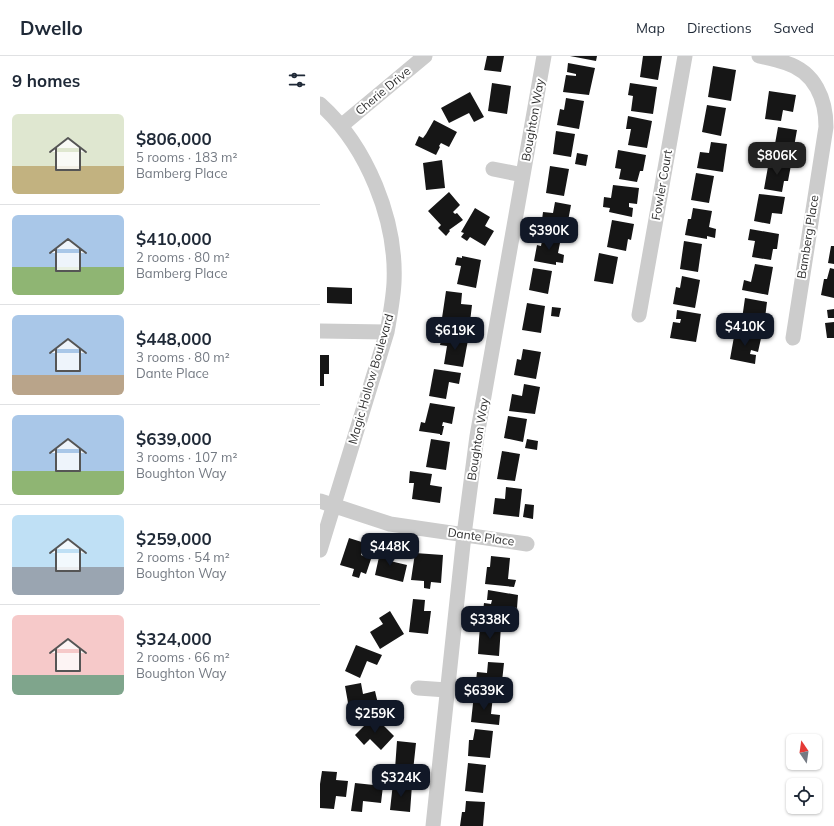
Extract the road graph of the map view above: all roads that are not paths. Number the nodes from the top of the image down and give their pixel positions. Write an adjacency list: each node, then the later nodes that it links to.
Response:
1 (425, 56): 6 (street, Cherie Drive)
2 (544, 56): 8 (street, Boughton Way)
3 (685, 56): 9 (street, Fowler Court)
4 (759, 56): 12 (street, Bamberg Place)
5 (320, 104): 6 (street, Magic Hollow Boulevard)
6 (341, 126): 11 (street, Magic Hollow Boulevard)
7 (493, 169): 8 (street)
8 (523, 175): 14 (street, Boughton Way)
9 (639, 315)
10 (320, 331): 11 (street)
11 (387, 332): 13 (street, Magic Hollow Boulevard)
12 (793, 338)
13 (327, 503): 14 (street, Dante Place); 16 (street, Magic Hollow Boulevard)
14 (464, 535): 15 (street, Dante Place); 18 (street, Boughton Way)
15 (527, 544)
16 (320, 550)
17 (418, 688): 18 (street)
18 (447, 690): 19 (street, Boughton Way)
19 (433, 826)

